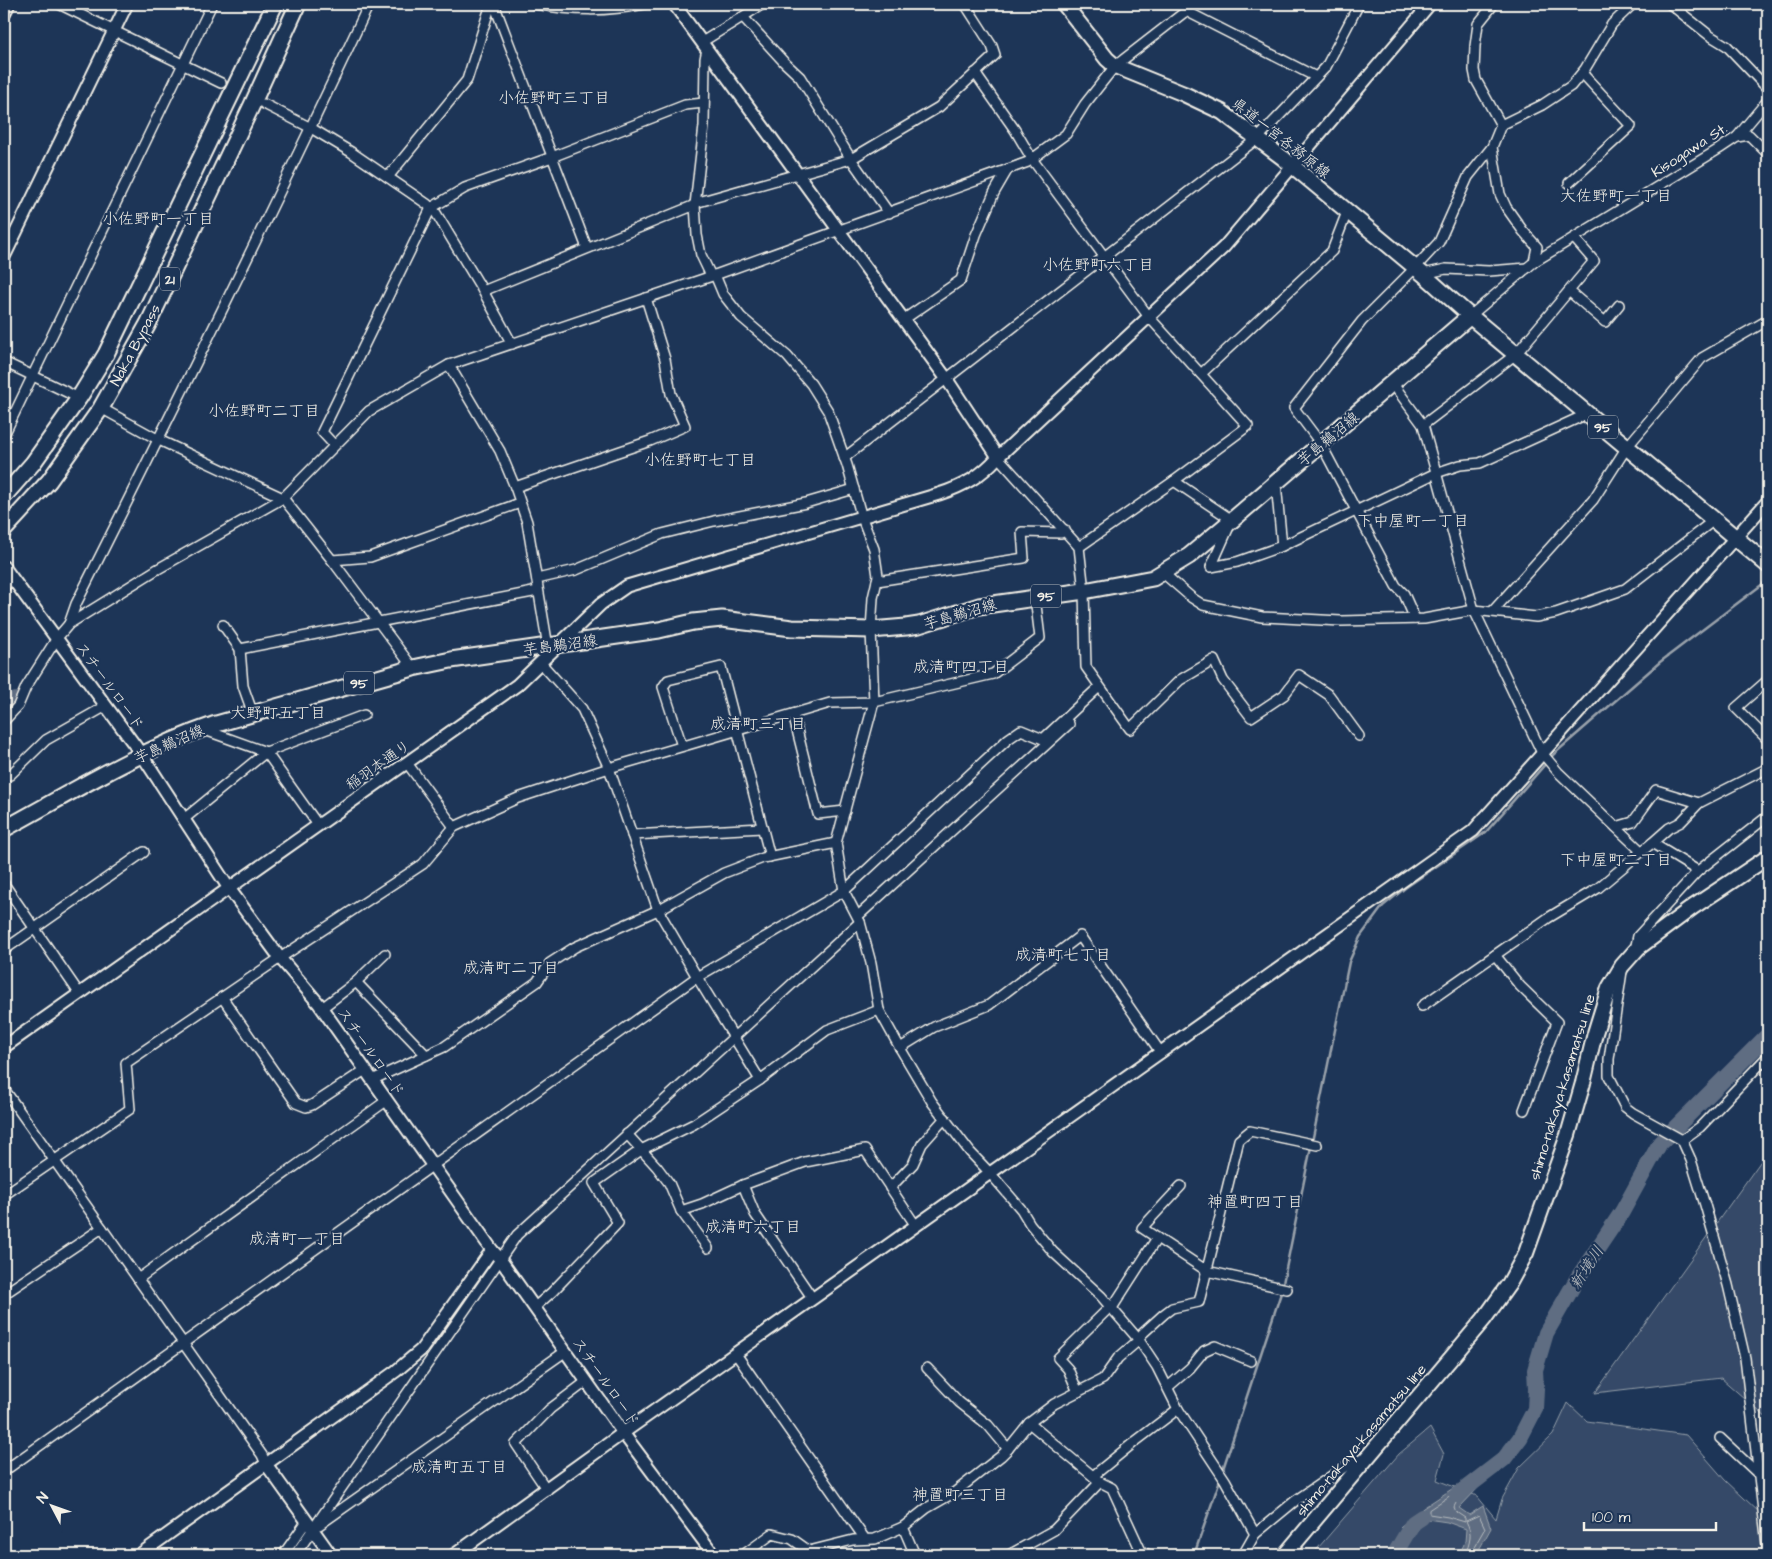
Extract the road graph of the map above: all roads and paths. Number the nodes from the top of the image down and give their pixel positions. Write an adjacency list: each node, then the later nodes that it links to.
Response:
1 (9, 4): 22 (street)
2 (59, 4): 24 (street)
3 (127, 4): 24 (street)
4 (212, 4): 26 (street)
5 (275, 4): 78 (main road, Naka Bypass / 21)
6 (298, 4): 79 (main road, Naka Bypass / 21)
7 (369, 4): 37 (street)
8 (492, 4): 42 (street); 48 (street)
9 (535, 4): 10 (street)
10 (644, 4)
11 (674, 4): 25 (street)
12 (763, 4): 23 (street)
13 (965, 4): 28 (street)
14 (1064, 4): 27 (main road, 県道一宮各務原線)
15 (1195, 4): 21 (street)
16 (1359, 4): 30 (street)
17 (1430, 4): 45 (street, 稲羽本通り)
18 (1494, 4): 36 (street)
19 (1633, 4): 29 (street)
20 (1670, 4): 32 (street)
21 (1186, 11): 27 (street); 30 (street)
22 (4, 14)
23 (743, 17): 25 (street); 43 (street)
24 (114, 31): 26 (street); 58 (street)
25 (704, 45): 34 (street); 47 (street)
26 (183, 65): 31 (street); 75 (street)
27 (1115, 66): 39 (main road, 県道一宮各務原線); 44 (street)
28 (975, 73): 43 (street); 44 (street)
29 (1582, 73): 36 (street); 49 (street)
30 (1316, 77): 39 (street)
31 (221, 83)
32 (1768, 89)
33 (1768, 100): 38 (street, Kisogawa St.)
34 (704, 103): 42 (street); 50 (street)
35 (264, 104): 37 (street)
36 (1501, 125): 40 (street)
37 (311, 128): 48 (street); 83 (street)
38 (1737, 137): 41 (street); 55 (street, Kisogawa St.)
39 (1258, 138): 45 (main road, 県道一宮各務原線); 57 (street)
40 (1492, 147): 59 (street); 60 (street)
41 (1768, 154)
42 (552, 157): 51 (street); 56 (street)
43 (851, 159): 47 (street); 53 (street)
44 (1032, 159): 46 (street); 57 (street)
45 (1291, 166): 52 (main road, 県道一宮各務原線); 67 (street, 稲羽本通り)
46 (1008, 169): 53 (street); 68 (street)
47 (797, 174): 50 (street); 54 (street)
48 (388, 177): 51 (street)
49 (1569, 183)
50 (695, 204): 56 (street); 61 (street)
51 (431, 208): 62 (street); 85 (street)
52 (1347, 212): 60 (main road, 県道一宮各務原線); 74 (street)
53 (888, 213): 54 (street)
54 (838, 231): 61 (street); 68 (street)
55 (1574, 238): 59 (street, Kisogawa St.); 63 (street)
56 (587, 248): 62 (street)
57 (1104, 256): 67 (street); 76 (street)
58 (4, 257)
59 (1531, 265): 60 (street); 66 (street, Kisogawa St.)
60 (1419, 271): 66 (main road, 県道一宮各務原線); 84 (street)
61 (713, 276): 64 (street); 88 (street)
62 (483, 290): 70 (street)
63 (1569, 291): 65 (street); 71 (street)
64 (646, 298): 70 (street); 92 (street)
65 (1618, 305)
66 (1470, 316): 71 (main road, 95); 77 (main road, 芋島鵜沼線 / 95)
67 (1149, 317): 74 (street); 87 (street, 稲羽本通り)
68 (903, 320): 76 (street)
69 (1768, 320): 86 (street)
70 (512, 344): 73 (street)
71 (1516, 354): 80 (main road, 95); 81 (street)
72 (4, 362): 75 (street)
73 (449, 364): 85 (street); 92 (street)
74 (1201, 374): 90 (street)
75 (33, 376): 78 (street); 82 (street)
76 (946, 378): 87 (street); 88 (street)
77 (1393, 384): 81 (street); 84 (main road, 芋島鵜沼線 / 95)
78 (79, 398): 94 (main road, Naka Bypass / 21)
79 (101, 408): 83 (street); 102 (main road, Naka Bypass / 21)
80 (1587, 414): 86 (main road, 95); 89 (street)
81 (1423, 425): 89 (street)
82 (4, 435)
83 (159, 440): 95 (street); 122 (street)
84 (1321, 444): 91 (main road, 芋島鵜沼線 / 95); 98 (street)
85 (334, 445): 95 (street)
86 (1627, 447): 101 (main road, 95); 119 (street)
87 (998, 457): 99 (street, 稲羽本通り); 103 (street)
88 (844, 458): 93 (street)
89 (1436, 473): 98 (street); 118 (street)
90 (1174, 481): 100 (street); 106 (street)
91 (1276, 483): 100 (main road, 芋島鵜沼線 / 95); 105 (street)
92 (515, 487): 97 (street)
93 (854, 489): 99 (street); 112 (street)
94 (4, 496)
95 (283, 498): 107 (street); 122 (street)
96 (1768, 501): 104 (street)
97 (520, 503): 107 (street); 112 (street)
98 (1356, 510): 105 (street); 120 (street)
99 (862, 518): 113 (street); 127 (street, 稲羽本通り)
100 (1232, 520): 105 (street); 110 (main road, 芋島鵜沼線 / 95)
101 (1714, 520): 104 (main road, 95); 119 (street)
102 (4, 530)
103 (1065, 530): 106 (street); 113 (street)
104 (1735, 538): 108 (main road, 95); 144 (street)
105 (1282, 546)
106 (1079, 548): 115 (street)
107 (332, 560): 121 (street)
108 (1768, 565)
109 (4, 568): 111 (street, スチールロード)
110 (1163, 573): 115 (main road, 芋島鵜沼線 / 95); 120 (street)
111 (11, 578): 114 (street); 125 (street, スチールロード)
112 (537, 579): 116 (street)
113 (877, 581): 124 (street)
114 (4, 588)
115 (1084, 590): 117 (main road, 芋島鵜沼線 / 95); 130 (street)
116 (538, 591): 121 (street); 127 (street)
117 (1035, 597): 124 (main road, 芋島鵜沼線 / 95); 131 (street)
118 (1474, 610): 119 (street); 120 (street); 144 (street)
119 (1492, 612)
120 (1415, 620)
121 (380, 623): 126 (street); 128 (street)
122 (69, 624): 125 (street)
123 (223, 624): 126 (street)
124 (871, 630): 127 (main road, 芋島鵜沼線 / 95); 131 (street)
125 (56, 638): 132 (street, スチールロード); 137 (street)
126 (240, 649): 133 (street)
127 (545, 651): 128 (main road, 芋島鵜沼線 / 95); 146 (street, 稲羽本通り); 148 (street)
128 (413, 668): 133 (main road, 芋島鵜沼線 / 95)
129 (1768, 680): 141 (street)
130 (1099, 687): 136 (street); 140 (street)
131 (874, 702): 134 (street); 151 (street)
132 (106, 706): 145 (street, スチールロード); 149 (street)
133 (253, 714): 138 (main road, 芋島鵜沼線 / 95)
134 (793, 714): 139 (street); 151 (street)
135 (364, 715): 143 (street)
136 (1065, 719): 169 (street); 171 (street)
137 (4, 721)
138 (202, 729): 143 (street); 145 (main road, 芋島鵜沼線 / 95)
139 (738, 730): 142 (street); 142 (street); 157 (street)
140 (1359, 736)
141 (1768, 740)
142 (682, 746): 148 (street)
143 (266, 752): 153 (street); 154 (street)
144 (1542, 753): 156 (street); 189 (street)
145 (142, 755): 153 (street, スチールロード); 158 (main road, 芋島鵜沼線 / 95)
146 (407, 763): 154 (street, 稲羽本通り); 155 (street)
147 (1768, 766): 150 (street)
148 (609, 768): 155 (street); 159 (street)
149 (10, 775)
150 (1699, 803): 156 (street); 161 (street)
151 (845, 811): 160 (street)
152 (1768, 816): 166 (street)
153 (184, 820): 168 (street, スチールロード)
154 (318, 825): 168 (street, 稲羽本通り)
155 (454, 827): 177 (street)
156 (1616, 827): 162 (street)
157 (762, 828): 159 (street); 164 (street)
158 (4, 829)
159 (632, 835): 170 (street)
160 (836, 843): 164 (street); 169 (street)
161 (1652, 843): 162 (street); 166 (street)
162 (1641, 851): 176 (street)
163 (144, 852): 172 (street)
164 (770, 857): 170 (street)
165 (1768, 857): 174 (main road, shimo-nakaya-kasamatsu line)
166 (1698, 871): 174 (street)
167 (4, 884): 172 (street)
168 (228, 888): 177 (street, スチールロード); 181 (street, 稲羽本通り)
169 (844, 891): 171 (street); 179 (street)
170 (658, 910): 179 (street); 190 (street)
171 (859, 919): 185 (street); 186 (street)
172 (34, 928): 173 (street); 181 (street)
173 (4, 950)
174 (1634, 952): 178 (main road, shimo-nakaya-kasamatsu line)
175 (385, 954): 180 (street)
176 (1495, 955): 183 (street); 197 (street)
177 (280, 958): 182 (street); 184 (street, スチールロード)
178 (1622, 966): 200 (street); 238 (main road, shimo-nakaya-kasamatsu line)
179 (697, 977): 186 (street); 204 (street)
180 (356, 982): 184 (street); 190 (street)
181 (79, 993): 187 (street, 稲羽本通り)
182 (222, 997): 192 (street); 203 (street)
183 (1422, 1006)
184 (322, 1008): 192 (street, スチールロード)
185 (879, 1010): 188 (street); 194 (street)
186 (734, 1036): 194 (street); 199 (street)
187 (4, 1046)
188 (900, 1048): 189 (street); 198 (street)
189 (1162, 1053): 205 (street)
190 (426, 1055): 193 (street)
191 (1768, 1056): 200 (street)
192 (364, 1070): 193 (street, スチールロード)
193 (372, 1080): 196 (street, スチールロード)
194 (760, 1080): 202 (street)
195 (4, 1089): 203 (street)
196 (386, 1101): 204 (street, スチールロード); 218 (street)
197 (1524, 1110)
198 (945, 1118): 205 (street); 208 (street)
199 (627, 1134): 202 (street); 216 (street)
200 (1682, 1140): 241 (street)
201 (1314, 1144): 217 (street)
202 (641, 1150): 210 (street); 222 (street)
203 (53, 1161): 209 (street); 212 (street)
204 (433, 1167): 215 (street, スチールロード); 225 (street)
205 (990, 1172): 211 (street); 223 (street)
206 (743, 1185): 208 (street); 210 (street); 221 (street)
207 (1181, 1186): 213 (street)
208 (890, 1188): 211 (street)
209 (4, 1195)
210 (681, 1211): 214 (street)
211 (916, 1226): 221 (street)
212 (102, 1228): 218 (street); 220 (street)
213 (1157, 1238): 217 (street); 223 (street)
214 (708, 1248)
215 (492, 1250): 216 (street, スチールロード); 239 (street)
216 (500, 1259): 222 (street, スチールロード); 245 (street)
217 (1207, 1272): 219 (street); 224 (street)
218 (138, 1279): 225 (street)
219 (1284, 1288)
220 (4, 1294)
221 (813, 1299): 227 (street)
222 (535, 1307): 226 (street, スチールロード)
223 (1112, 1308): 224 (street); 232 (street)
224 (1139, 1340): 231 (street); 232 (street)
225 (184, 1343): 239 (street); 240 (street)
226 (566, 1351): 230 (street, スチールロード); 245 (street)
227 (736, 1354): 235 (street); 248 (street)
228 (1251, 1361): 231 (street)
229 (928, 1368): 237 (street)
230 (587, 1381): 235 (street, スチールロード); 244 (street)
231 (1168, 1387): 233 (street)
232 (1078, 1392): 234 (street)
233 (1178, 1409): 242 (street); 247 (street)
234 (1029, 1423): 237 (street); 242 (street)
235 (623, 1433): 244 (street); 255 (street, スチールロード)
236 (1720, 1438): 241 (street)
237 (1008, 1449): 246 (street)
238 (1368, 1456): 247 (street); 261 (main road, shimo-nakaya-kasamatsu line)
239 (266, 1464): 245 (street); 250 (street)
240 (4, 1470)
241 (1759, 1474): 243 (street); 249 (street)
242 (1096, 1479): 258 (street); 259 (street)
243 (1768, 1483)
244 (546, 1490): 254 (street)
245 (310, 1525): 251 (street); 252 (street); 253 (street)
246 (903, 1527): 248 (street); 257 (street)
247 (1255, 1534): 260 (street)
248 (865, 1539): 256 (street)
249 (1768, 1553)
250 (139, 1555)
251 (283, 1555)
252 (295, 1555)
253 (331, 1555)
254 (454, 1555)
255 (714, 1555)
256 (743, 1555)
257 (915, 1555)
258 (1009, 1555)
259 (1149, 1555)
260 (1244, 1555)
261 (1285, 1555)

